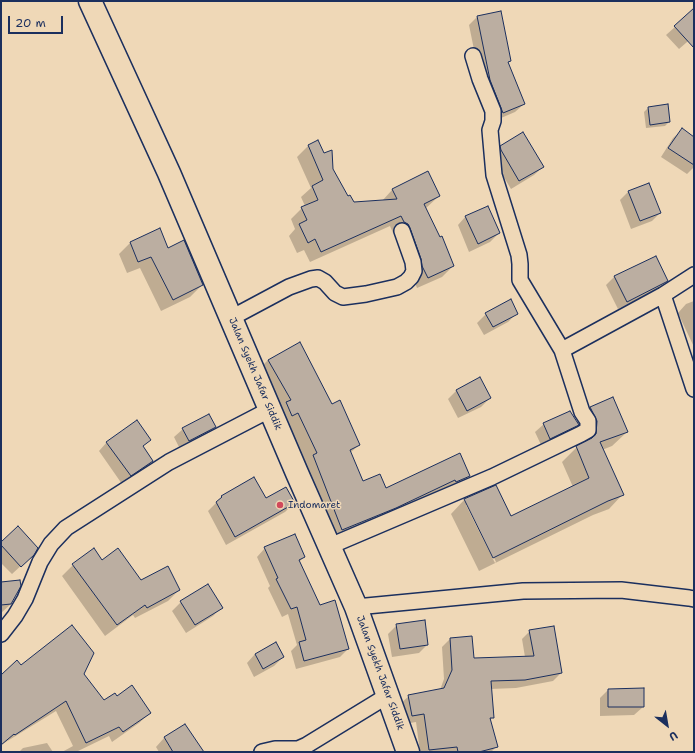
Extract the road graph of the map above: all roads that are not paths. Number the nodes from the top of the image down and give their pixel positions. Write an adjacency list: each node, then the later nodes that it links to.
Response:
1 (90, 1): 6 (main road, Jalan Syekh Jafar Siddik)
2 (473, 56): 7 (street)
3 (402, 231): 6 (street)
4 (694, 274): 5 (street)
5 (663, 295): 7 (street); 8 (street)
6 (231, 318): 9 (main road, Jalan Syekh Jafar Siddik)
7 (562, 350): 10 (street)
8 (694, 389)
9 (270, 409): 10 (main road, Jalan Syekh Jafar Siddik); 13 (street)
10 (330, 546): 12 (main road, Jalan Syekh Jafar Siddik)
11 (694, 600): 12 (street)
12 (356, 607): 14 (main road, Jalan Syekh Jafar Siddik)
13 (1, 634)
14 (387, 696): 15 (street); 16 (main road, Jalan Syekh Jafar Siddik)
15 (262, 752)
16 (408, 752)

